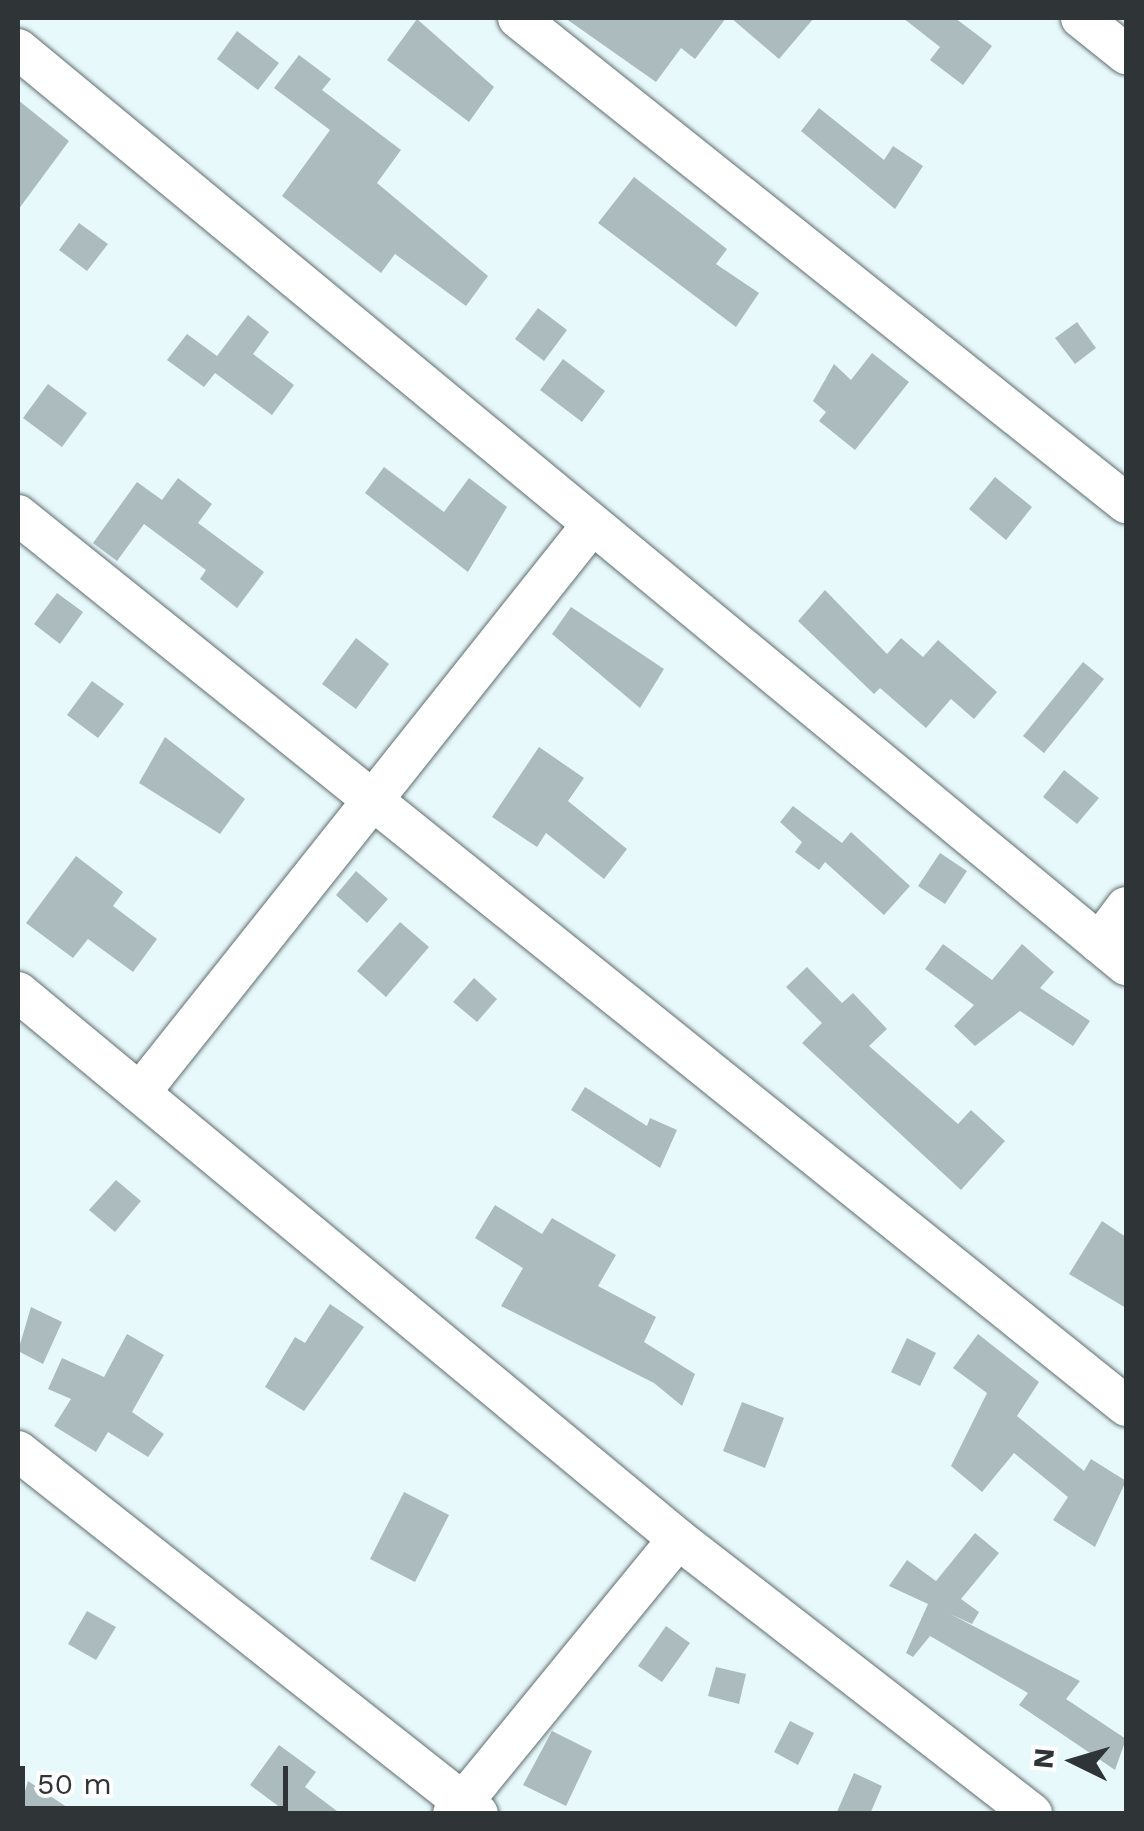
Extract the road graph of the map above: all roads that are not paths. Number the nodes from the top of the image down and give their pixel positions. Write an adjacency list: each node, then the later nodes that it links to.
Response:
1 (518, 18): 5 (street)
2 (1081, 18): 4 (street)
3 (18, 49): 7 (street)
4 (1126, 54)
5 (1126, 504)
6 (18, 515): 8 (street)
7 (590, 527): 8 (street); 10 (street)
8 (368, 804): 12 (street); 13 (street)
9 (1126, 907): 10 (street)
10 (1113, 954)
11 (18, 992): 12 (street)
12 (142, 1090): 15 (street)
13 (1126, 1406)
14 (18, 1450): 16 (street)
15 (678, 1539): 16 (street); 17 (street)
16 (465, 1809)
17 (1032, 1814)

